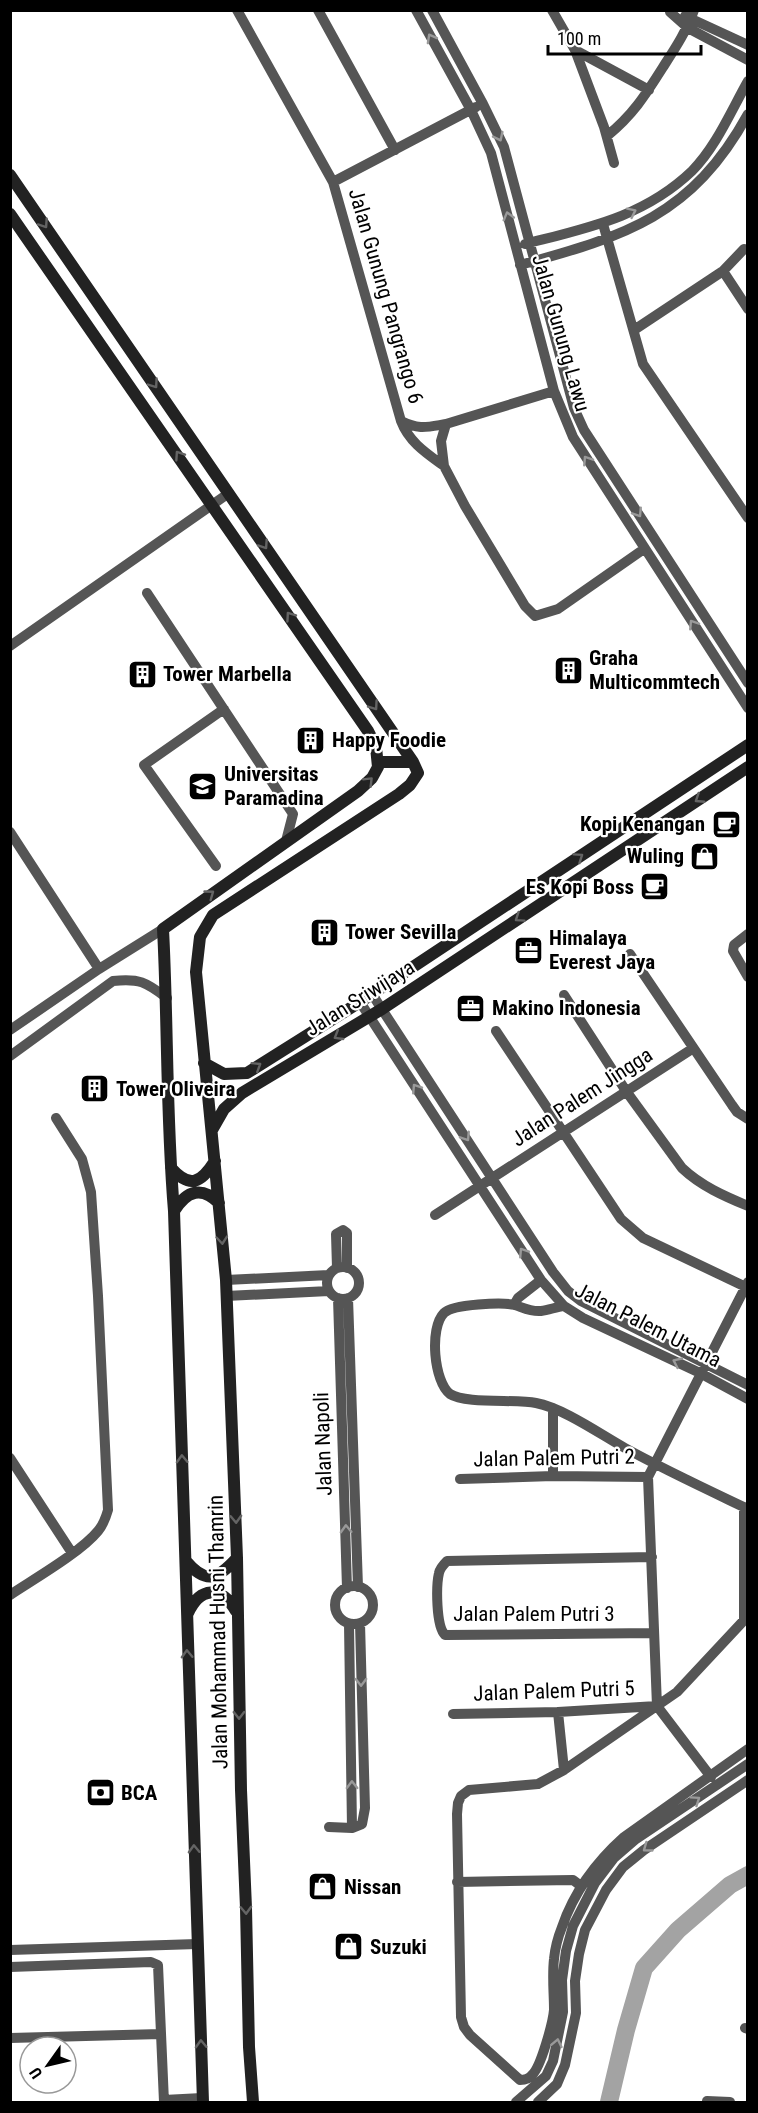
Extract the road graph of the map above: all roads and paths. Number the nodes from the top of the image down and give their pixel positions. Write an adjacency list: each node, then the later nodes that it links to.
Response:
1 (237, 10): 20 (street, Jalan Gunung Pangrango 6)
2 (318, 10): 17 (street)
3 (416, 10): 14 (street, Jalan Gunung Lawu, one-way to 3)
4 (432, 10): 13 (street, Jalan Gunung Lawu)
5 (552, 10): 9 (street)
6 (669, 11): 7 (street)
7 (691, 19): 8 (street); 10 (street); 12 (street)
8 (747, 45)
9 (574, 50): 12 (street); 16 (street)
10 (747, 60)
11 (747, 81): 21 (street)
12 (649, 90): 16 (street)
13 (483, 104): 14 (street); 26 (street, Jalan Gunung Lawu, one-way to 26)
14 (471, 110): 17 (street); 27 (street, Jalan Gunung Lawu, one-way to 14)
15 (747, 114): 22 (street)
16 (607, 136): 18 (street)
17 (395, 150): 20 (street)
18 (614, 163)
19 (10, 176): 38 (street, one-way to 38)
20 (333, 182): 35 (street, Jalan Gunung Pangrango 6)
21 (673, 185): 22 (street); 24 (street, one-way to 21)
22 (682, 197): 25 (street)
23 (10, 214): 39 (street, one-way to 23)
24 (603, 224): 25 (street); 26 (street)
25 (608, 238): 29 (street); 33 (street)
26 (530, 243): 27 (street); 29 (street, Jalan Gunung Lawu)
27 (516, 246): 30 (street, Jalan Gunung Lawu)
28 (744, 249): 31 (street)
29 (536, 261): 30 (street); 44 (street, Jalan Gunung Lawu, one-way to 44)
30 (520, 265): 34 (street, Jalan Gunung Lawu)
31 (723, 271): 32 (street); 33 (street)
32 (747, 309)
33 (634, 330): 40 (street)
34 (554, 391): 36 (street); 41 (street, Jalan Gunung Lawu, one-way to 34)
35 (401, 421): 36 (street); 37 (street, Jalan Gunung Pangrango 6)
36 (446, 424): 37 (street)
37 (444, 466): 41 (street)
38 (229, 493): 39 (street); 49 (street, one-way to 49)
39 (212, 504): 43 (street); 48 (street, one-way to 39)
40 (747, 518)
41 (644, 549): 45 (street, Jalan Gunung Lawu, one-way to 41)
42 (147, 593): 46 (street)
43 (10, 646)
44 (747, 683)
45 (747, 708)
46 (224, 709): 52 (street); 55 (street)
47 (747, 745): 61 (street, Jalan Sriwijaya, one-way to 47)
48 (379, 762): 49 (street); 52 (street, one-way to 48)
49 (413, 762): 71 (street, Jalan Mohammad Husni Thamrin)
50 (747, 767): 65 (street, Jalan Sriwijaya, one-way to 65)
51 (10, 832): 53 (street)
52 (286, 841): 56 (street, one-way to 52)
53 (21, 847): 54 (street); 59 (street)
54 (10, 854)
55 (216, 866)
56 (163, 929): 59 (street); 63 (street, Jalan Mohammad Husni Thamrin)
57 (747, 934): 60 (street)
58 (630, 954): 69 (street)
59 (99, 969): 67 (street)
60 (747, 977)
61 (372, 994): 64 (street, Jalan Sriwijaya); 65 (street, Jalan Palem Utama)
62 (564, 995): 72 (street)
63 (167, 998): 70 (street); 78 (street, Jalan Mohammad Husni Thamrin)
64 (360, 1002): 66 (street, Jalan Palem Utama); 71 (street, Jalan Sriwijaya, one-way to 64)
65 (385, 1013): 66 (street, Jalan Sriwijaya); 79 (street, Jalan Palem Utama, one-way to 79)
66 (373, 1022): 75 (street, Jalan Sriwijaya, one-way to 75); 80 (street, Jalan Palem Utama, one-way to 66)
67 (10, 1030)
68 (496, 1031): 76 (street)
69 (692, 1049): 72 (street, Jalan Palem Jingga); 74 (street)
70 (10, 1056)
71 (204, 1064): 75 (street, Jalan Mohammad Husni Thamrin)
72 (626, 1091): 76 (street, Jalan Palem Jingga); 82 (street)
73 (56, 1118): 103 (street)
74 (747, 1119)
75 (212, 1130): 77 (street, Jalan Mohammad Husni Thamrin)
76 (564, 1132): 79 (street, Jalan Palem Jingga); 88 (street)
77 (215, 1161): 78 (street); 81 (street, Jalan Mohammad Husni Thamrin)
78 (171, 1168): 83 (street, Jalan Mohammad Husni Thamrin)
79 (493, 1178): 80 (street); 93 (street, Jalan Palem Utama)
80 (481, 1186): 84 (street); 87 (street, Jalan Palem Utama, one-way to 80)
81 (219, 1203): 83 (street); 86 (street, Jalan Mohammad Husni Thamrin, one-way to 86)
82 (747, 1206)
83 (174, 1211): 106 (street, Jalan Mohammad Husni Thamrin, one-way to 83)
84 (435, 1215)
85 (338, 1270): 86 (street); 90 (street, Jalan Napoli); 90 (street, Jalan Napoli)
86 (226, 1280): 89 (street, Jalan Mohammad Husni Thamrin)
87 (541, 1280): 91 (street); 92 (street, Jalan Palem Utama)
88 (747, 1285): 93 (street)
89 (226, 1296): 90 (street); 105 (street, Jalan Mohammad Husni Thamrin, one-way to 105)
90 (338, 1296): 107 (street, Jalan Napoli)
91 (514, 1305): 92 (street); 96 (street)
92 (564, 1306): 93 (street, Jalan Palem Utama, one-way to 92)
93 (702, 1368): 94 (street, Jalan Palem Utama); 95 (street, Jalan Palem Utama); 98 (street)
94 (747, 1385)
95 (747, 1399)
96 (553, 1408): 98 (street); 99 (street)
97 (10, 1458): 103 (street)
98 (654, 1464): 100 (street); 102 (street)
99 (553, 1476): 100 (street, Jalan Palem Putri 2); 101 (street, Jalan Palem Putri 2)
100 (648, 1477): 104 (street)
101 (460, 1479)
102 (746, 1508): 111 (street)
103 (72, 1553): 108 (street)
104 (652, 1557): 113 (street); 113 (street, Jalan Palem Putri 3)
105 (237, 1558): 106 (street); 109 (street, Jalan Mohammad Husni Thamrin)
106 (186, 1561): 110 (street, Jalan Mohammad Husni Thamrin)
107 (352, 1587): 112 (street, Jalan Napoli); 112 (street, Jalan Napoli)
108 (10, 1595)
109 (237, 1614): 110 (street); 135 (street, Jalan Mohammad Husni Thamrin, one-way to 135)
110 (186, 1617): 127 (street, Jalan Mohammad Husni Thamrin, one-way to 110)
111 (746, 1618): 115 (street)
112 (355, 1624): 124 (street, Jalan Napoli)
113 (654, 1633): 114 (street)
114 (657, 1678): 115 (street); 116 (street)
115 (677, 1692): 116 (street)
116 (657, 1706): 117 (street, Jalan Palem Putri 5); 121 (street); 122 (street)
117 (558, 1712): 118 (street, Jalan Palem Putri 5); 121 (street)
118 (453, 1714)
119 (747, 1749): 122 (street)
120 (747, 1764): 136 (street, one-way to 120)
121 (564, 1770): 125 (street)
122 (711, 1777): 126 (street)
123 (747, 1780): 137 (street, one-way to 137)
124 (330, 1827)
125 (457, 1882): 126 (street); 126 (street)
126 (581, 1886)
127 (197, 1944): 128 (street); 132 (street, Jalan Mohammad Husni Thamrin, one-way to 127)
128 (10, 1950)
129 (10, 1967): 130 (street)
130 (161, 2034): 131 (street); 133 (street)
131 (10, 2038)
132 (202, 2100): 133 (street)
133 (164, 2101)
134 (707, 2101): 138 (street)
135 (253, 2103)
136 (516, 2103)
137 (538, 2103)
138 (730, 2103)

